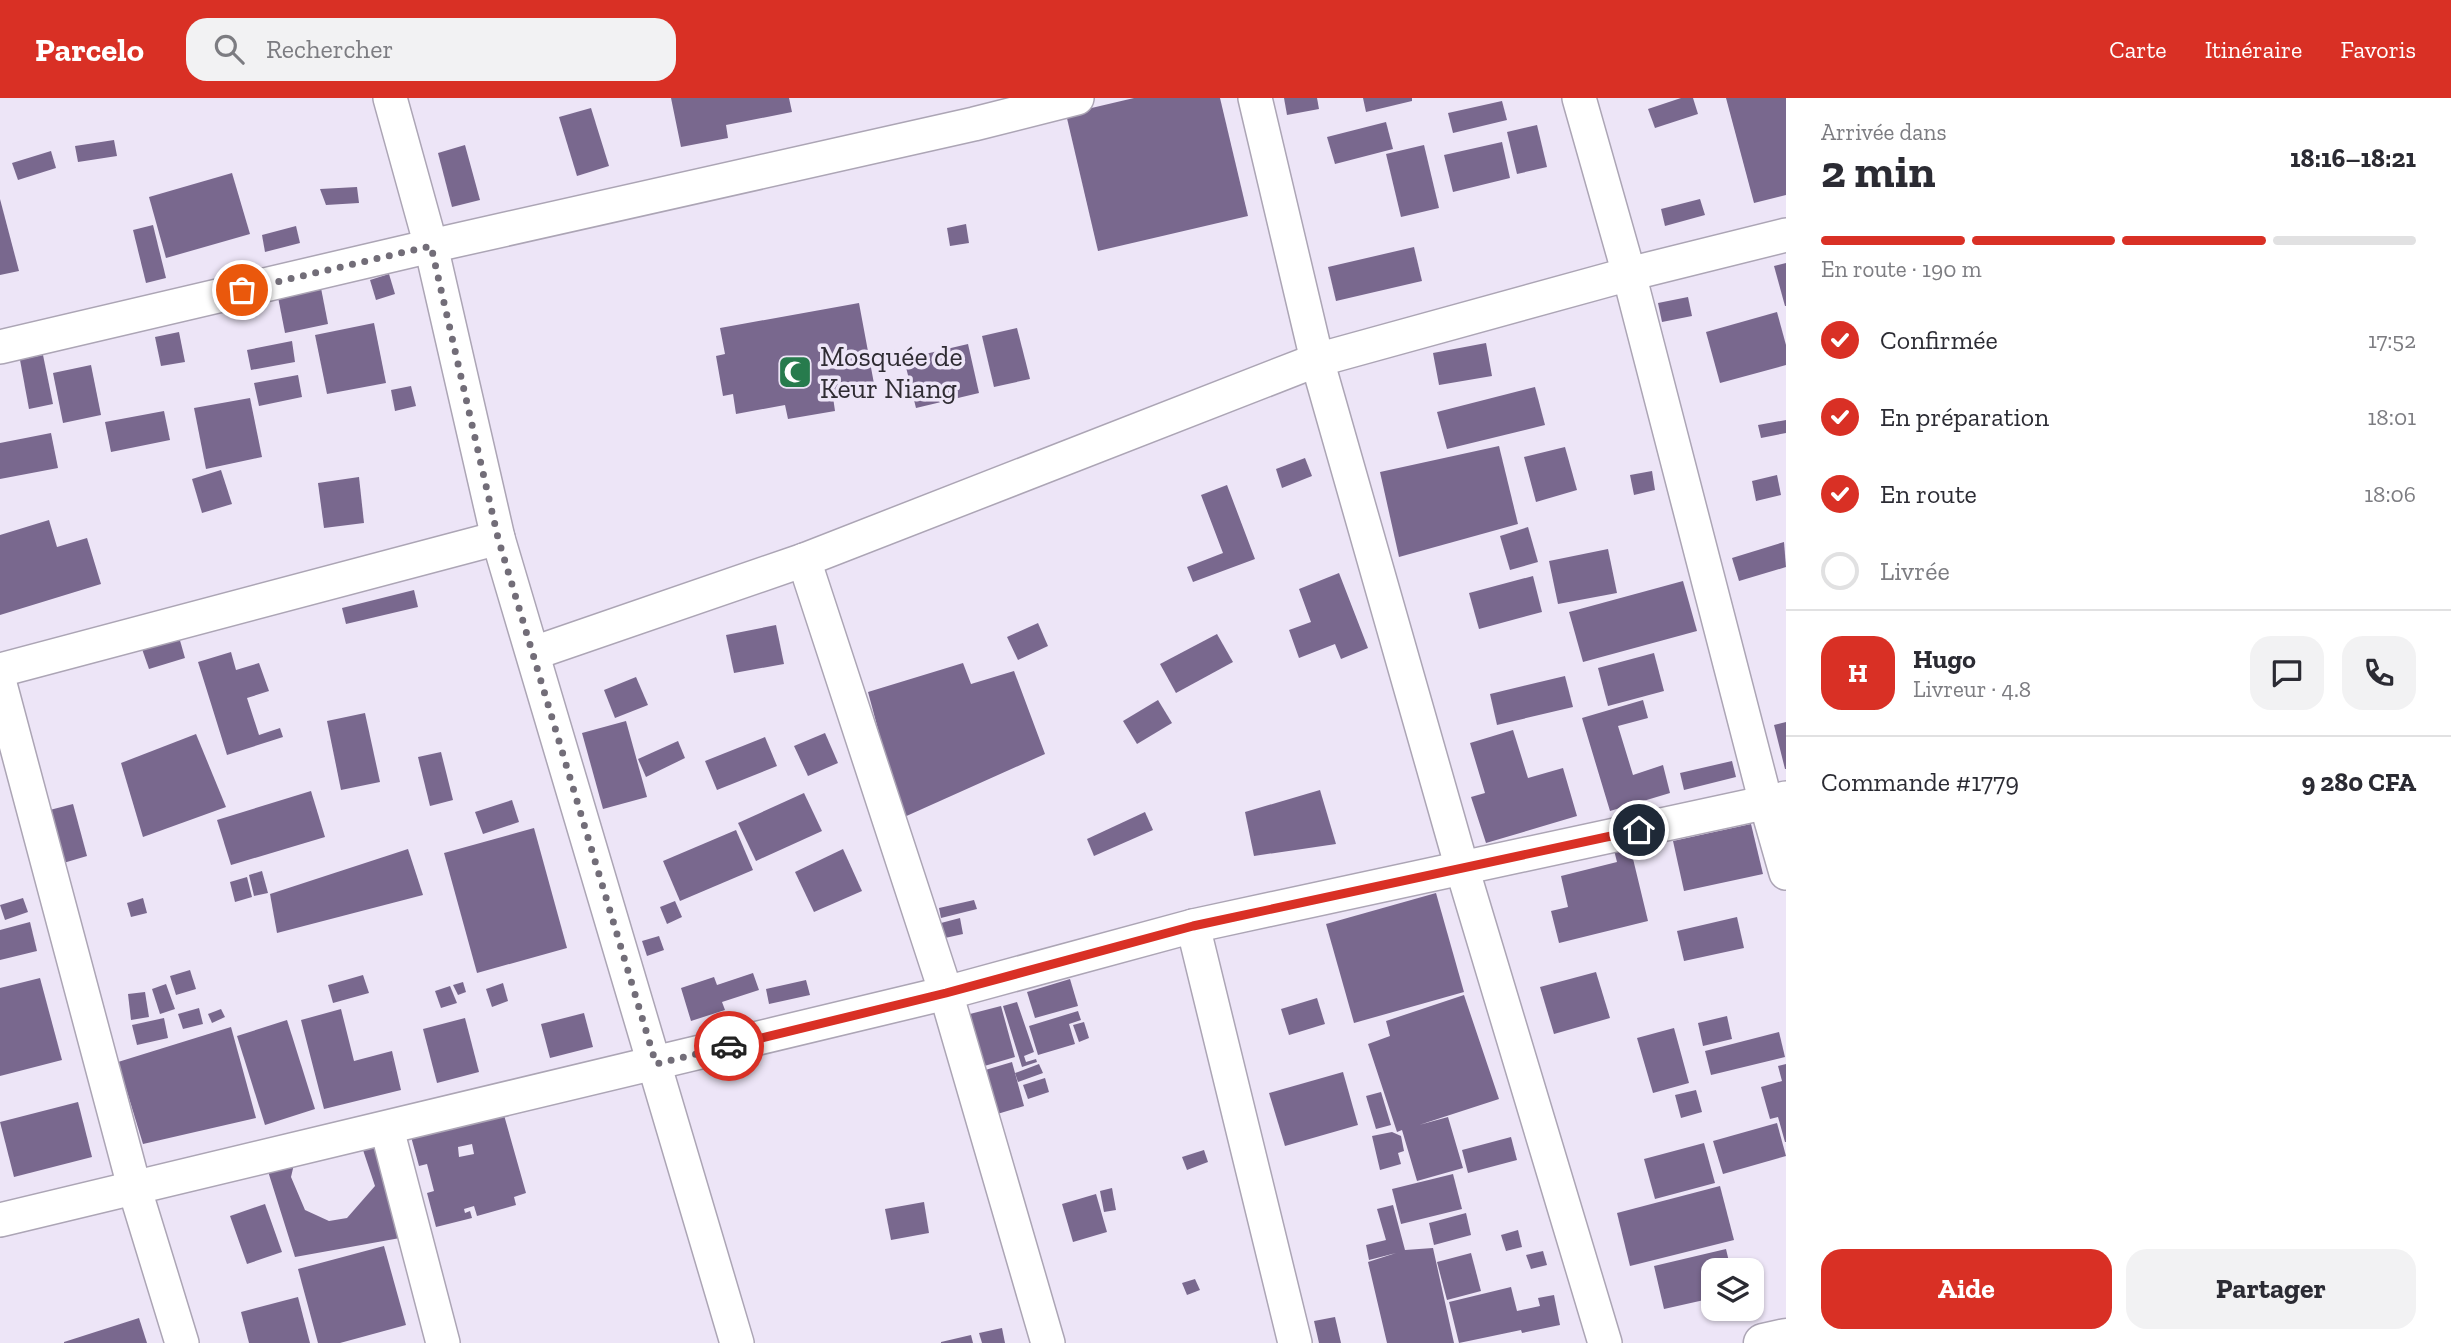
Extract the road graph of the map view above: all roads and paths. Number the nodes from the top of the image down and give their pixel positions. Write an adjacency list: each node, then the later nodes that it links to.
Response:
1 (390, 98): 7 (street)
2 (1077, 98): 5 (street)
3 (1255, 98): 10 (street)
4 (1579, 98): 8 (street)
5 (970, 111): 7 (street)
6 (1786, 235): 8 (street)
7 (431, 246): 9 (street); 11 (street)
8 (1629, 274): 10 (street); 16 (street)
9 (0, 347)
10 (1318, 360): 12 (street); 17 (street)
11 (498, 538): 13 (street); 14 (street)
12 (804, 560): 13 (street); 20 (street)
13 (534, 653): 21 (street)
14 (0, 670)
15 (0, 684): 23 (street)
16 (1776, 801): 17 (street); 18 (street)
17 (1462, 868): 19 (street); 31 (street)
18 (1786, 873)
19 (1193, 926): 20 (street); 30 (street)
20 (946, 993): 21 (street); 29 (street)
21 (656, 1064): 22 (street); 28 (street)
22 (387, 1129): 23 (street); 27 (street)
23 (135, 1190): 24 (street); 26 (street)
24 (0, 1220)
25 (1786, 1338): 32 (street)
26 (182, 1343)
27 (443, 1343)
28 (737, 1343)
29 (1048, 1343)
30 (1296, 1343)
31 (1605, 1343)
32 (1763, 1343)

